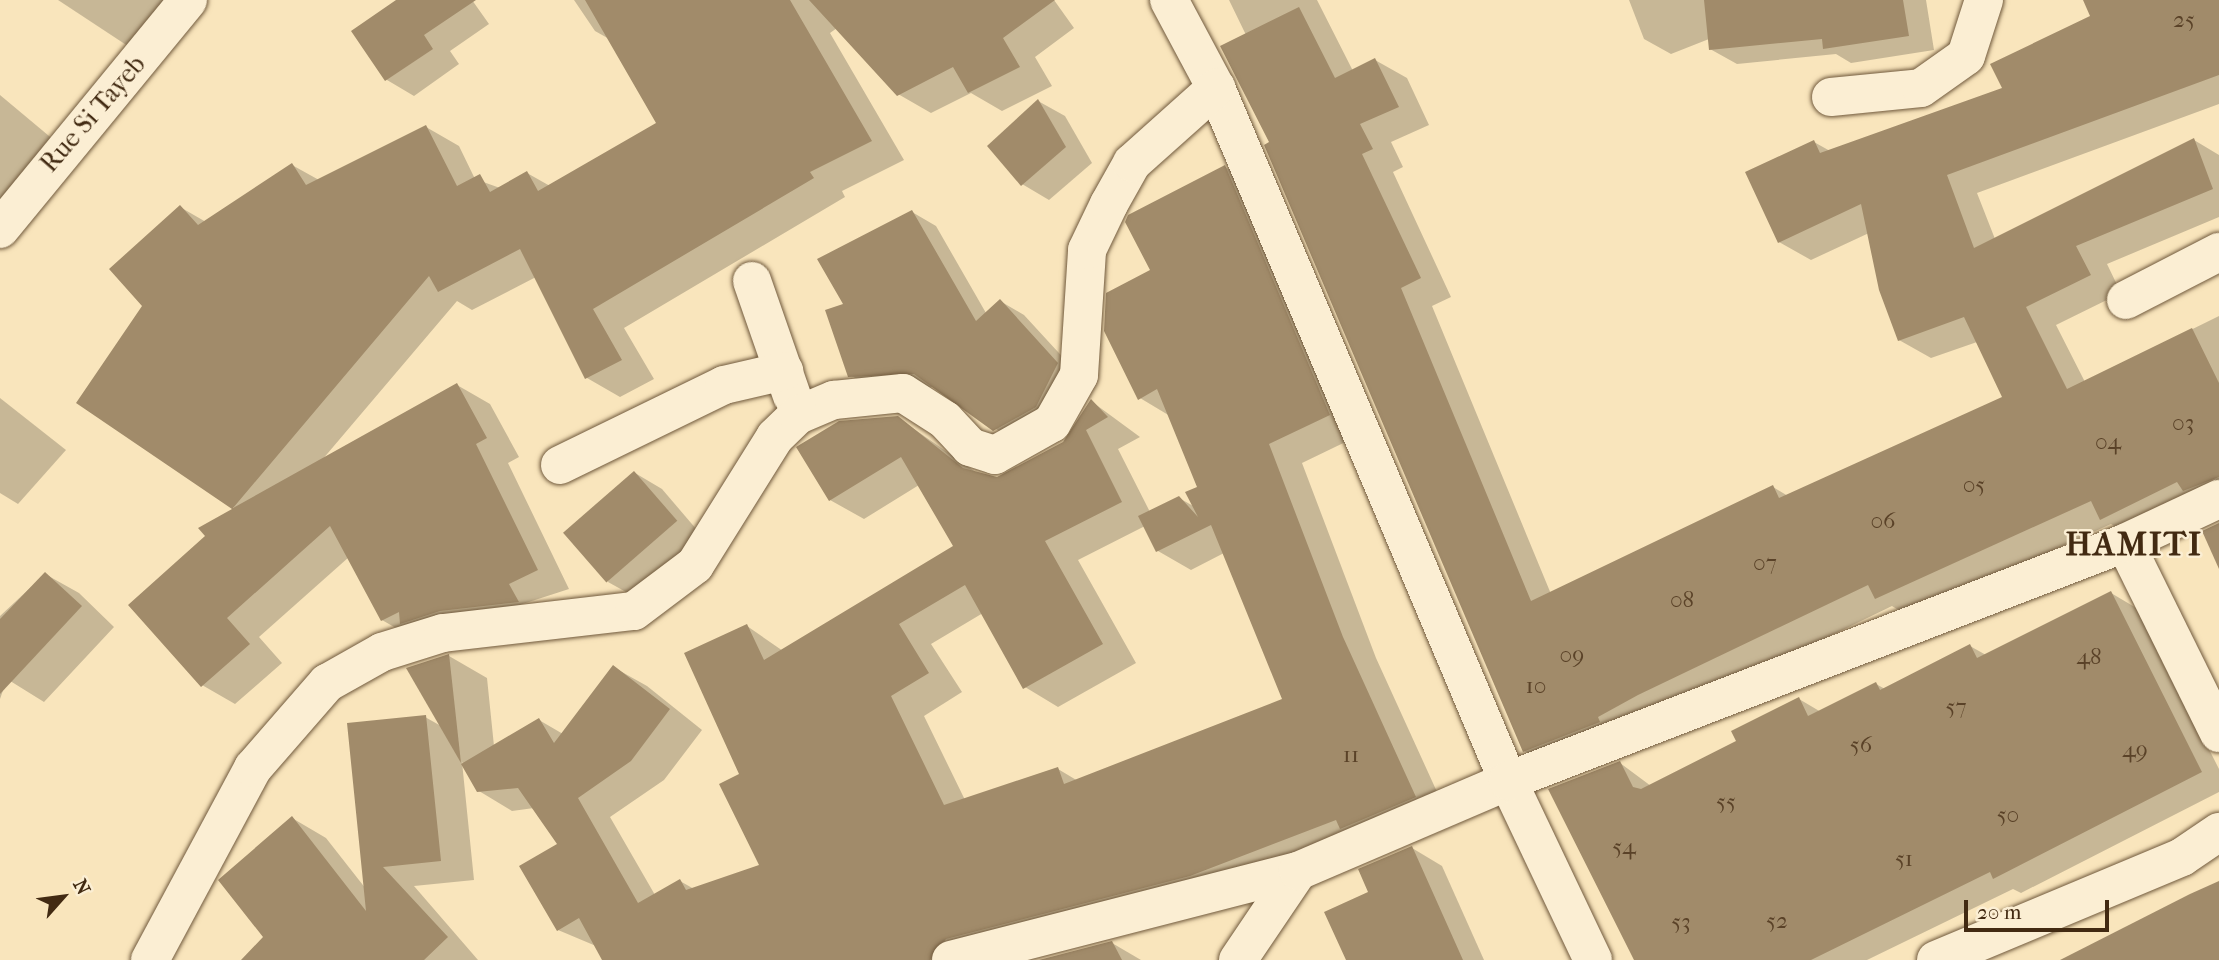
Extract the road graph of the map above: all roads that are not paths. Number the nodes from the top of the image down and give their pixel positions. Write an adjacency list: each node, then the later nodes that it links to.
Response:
1 (188, 0): 6 (street, Rue Si Tayeb)
2 (1169, 0): 4 (street)
3 (1984, 0): 5 (street)
4 (1216, 89): 11 (street); 16 (street)
5 (1831, 97)
6 (0, 229)
7 (2219, 252): 9 (street)
8 (752, 281): 10 (street)
9 (2126, 300)
10 (783, 371): 11 (street); 12 (street)
11 (799, 415): 19 (street)
12 (560, 465)
13 (2219, 499): 14 (street)
14 (2125, 543): 15 (street); 16 (street)
15 (2219, 733)
16 (1508, 781): 18 (street); 22 (street)
17 (2219, 832): 23 (street)
18 (1298, 871): 20 (street); 21 (street)
19 (150, 960)
20 (951, 960)
21 (1238, 960)
22 (1593, 960)
23 (1936, 960)

